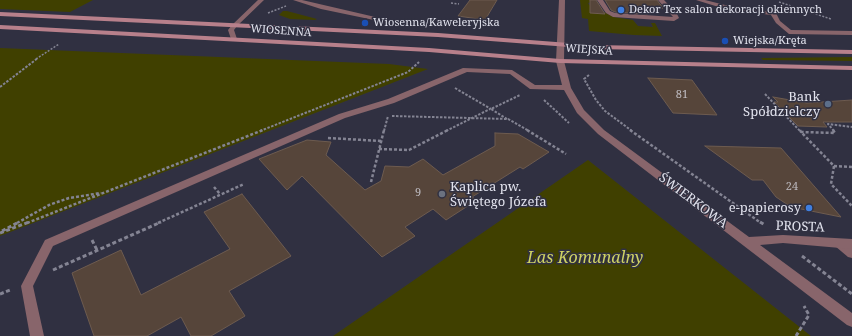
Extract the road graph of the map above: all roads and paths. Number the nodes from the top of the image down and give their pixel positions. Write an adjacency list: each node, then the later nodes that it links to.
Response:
1 (261, 0): 14 (street)
2 (297, 0): 10 (path); 13 (lane)
3 (562, 0): 19 (street)
4 (600, 0): 5 (street)
5 (661, 0)
6 (699, 0): 16 (lane)
7 (772, 0): 12 (path)
8 (451, 3): 9 (path)
9 (459, 4)
10 (267, 13)
11 (0, 14): 14 (main road, WIOSENNA)
12 (837, 21)
13 (398, 23)
14 (234, 26): 17 (lane); 19 (main road, WIOSENNA)
15 (0, 27): 17 (main road, WIOSENNA)
16 (852, 33)
17 (234, 39): 22 (main road, WIOSENNA)
18 (62, 41): 27 (path)
19 (559, 45): 20 (main road, WIEJSKA); 22 (street, WIEJSKA)
20 (652, 49): 21 (main road, WIEJSKA); 25 (main road)
21 (852, 52)
22 (560, 61): 24 (main road, WIEJSKA); 28 (street, ŚWIERKOWA)
23 (419, 62): 46 (path)
24 (601, 63): 25 (main road, WIEJSKA); 49 (path)
25 (661, 64): 26 (main road, WIEJSKA)
26 (852, 68)
27 (0, 87)
28 (567, 88): 37 (street); 50 (street, ŚWIERKOWA)
29 (765, 94): 38 (path)
30 (543, 98): 35 (path)
31 (512, 99): 32 (path)
32 (491, 109): 33 (path); 34 (path)
33 (471, 119): 34 (path); 39 (path); 40 (path)
34 (508, 119): 41 (path)
35 (574, 127)
36 (852, 127): 38 (path)
37 (306, 131): 39 (path); 54 (street)
38 (801, 132): 42 (path)
39 (382, 141): 40 (path)
40 (379, 149): 44 (path)
41 (566, 154)
42 (834, 166): 43 (path); 47 (path)
43 (852, 167)
44 (371, 182)
45 (244, 184): 54 (path)
46 (106, 192): 48 (path); 48 (path)
47 (852, 206)
48 (0, 232)
49 (783, 239): 50 (street, PROSTA); 51 (street, PROSTA); 56 (path)
50 (747, 242): 57 (street, ŚWIERKOWA)
51 (839, 243): 52 (street, PROSTA); 53 (lane)
52 (852, 244)
53 (852, 254)
54 (29, 281): 55 (path); 58 (street)
55 (0, 294)
56 (852, 294)
57 (852, 321)
58 (37, 336)

